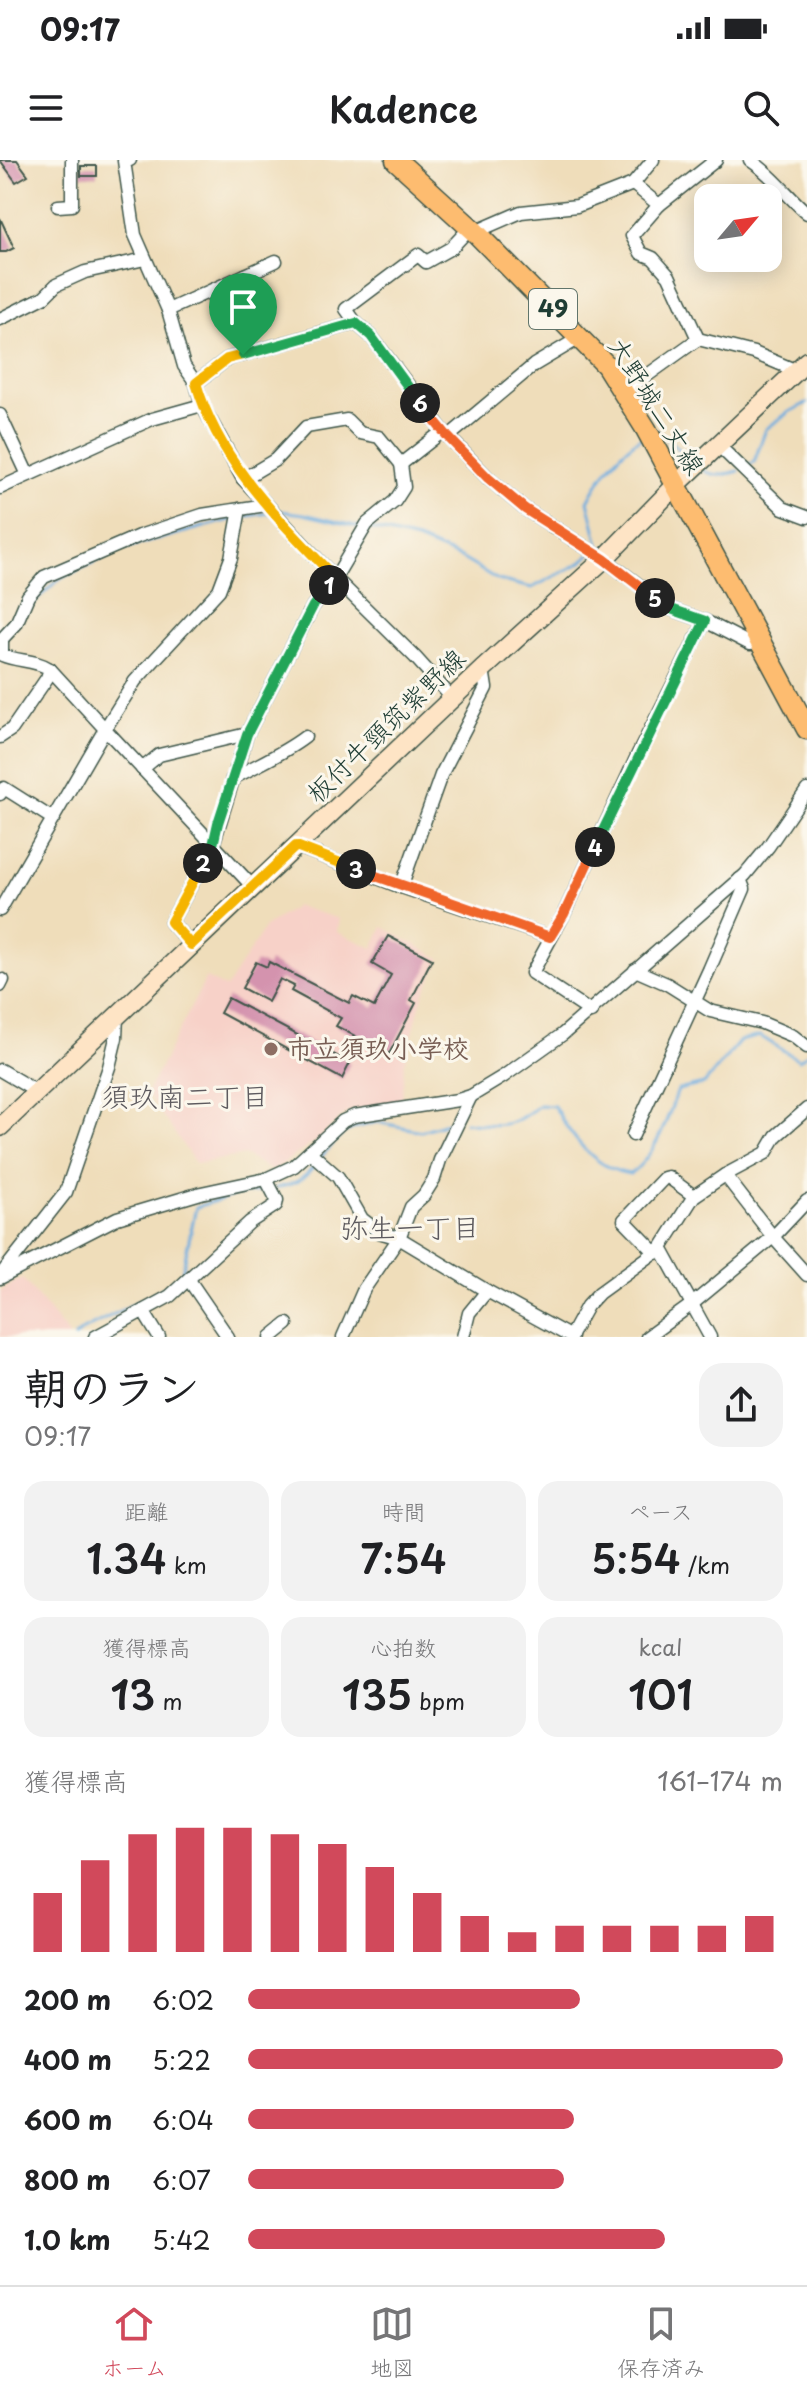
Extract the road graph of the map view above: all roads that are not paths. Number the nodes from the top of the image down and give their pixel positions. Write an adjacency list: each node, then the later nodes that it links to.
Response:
1 (72, 160): 9 (street)
2 (122, 160): 12 (street)
3 (396, 160): 11 (main road, 大野城二丈線 / 49)
4 (653, 160): 7 (street)
5 (716, 160): 8 (street)
6 (750, 160): 10 (street)
7 (633, 184): 8 (street); 11 (street)
8 (659, 205): 19 (street)
9 (58, 206)
10 (807, 213)
11 (473, 230): 17 (street); 18 (main road, 大野城二丈線 / 49)
12 (145, 259): 15 (street); 16 (street)
13 (276, 261): 14 (street)
14 (245, 275): 15 (street); 20 (street)
15 (168, 310): 22 (street)
16 (0, 319)
17 (356, 323): 20 (street); 26 (street)
18 (581, 337): 23 (main road, 大野城二丈線 / 49); 26 (street)
19 (698, 339): 21 (street); 23 (street)
20 (243, 355): 22 (street)
21 (802, 366): 27 (main road, 板付牛頸筑紫野線)
22 (196, 383): 24 (street)
23 (624, 392): 31 (main road, 大野城二丈線 / 49)
24 (202, 405): 29 (street); 30 (street)
25 (0, 415): 29 (street)
26 (445, 434): 28 (street); 36 (street)
27 (718, 445): 31 (main road, 板付牛頸筑紫野線); 35 (street)
28 (401, 464): 30 (street); 37 (street)
29 (28, 475): 32 (street)
30 (243, 479): 33 (street)
31 (676, 485): 36 (main road, 板付牛頸筑紫野線); 40 (main road, 大野城二丈線 / 49)
32 (0, 488)
33 (266, 505): 34 (street); 37 (street)
34 (240, 509): 39 (street); 44 (street)
35 (807, 517)
36 (604, 559): 38 (street); 42 (main road, 板付牛頸筑紫野線)
37 (335, 578): 43 (street); 46 (street)
38 (705, 621): 40 (street); 60 (street)
39 (1, 640): 41 (street)
40 (762, 643): 45 (main road, 大野城二丈線 / 49)
41 (50, 669): 44 (street); 47 (street)
42 (483, 669): 43 (main road, 板付牛頸筑紫野線); 58 (street)
43 (453, 699): 55 (main road, 板付牛頸筑紫野線)
44 (105, 729): 49 (street); 53 (street)
45 (807, 729)
46 (247, 734): 49 (street); 50 (street)
47 (0, 737)
48 (305, 737): 50 (street)
49 (142, 769): 54 (street)
50 (232, 779): 54 (street)
51 (807, 790): 56 (street)
52 (0, 794): 53 (street)
53 (53, 819): 59 (street)
54 (213, 845): 57 (street); 61 (street)
55 (296, 846): 57 (main road, 板付牛頸筑紫野線); 58 (street)
56 (740, 879): 62 (street); 63 (street)
57 (253, 887): 61 (main road, 板付牛頸筑紫野線)
58 (401, 887): 60 (street)
59 (0, 910)
60 (550, 937): 64 (street)
61 (191, 945): 65 (main road, 板付牛頸筑紫野線)
62 (635, 970): 63 (street); 64 (street)
63 (694, 1002): 66 (street); 72 (street)
64 (591, 1012): 69 (street)
65 (117, 1016): 68 (main road, 板付牛頸筑紫野線); 82 (street)
66 (807, 1047)
67 (0, 1070): 68 (street)
68 (37, 1092): 71 (main road, 板付牛頸筑紫野線)
69 (471, 1096): 73 (street); 79 (street)
70 (807, 1109): 74 (street)
71 (0, 1127)
72 (633, 1135)
73 (311, 1153): 75 (street); 79 (street)
74 (725, 1175): 76 (street); 78 (street)
75 (268, 1182): 82 (street); 83 (street)
76 (694, 1196): 80 (street); 80 (street)
77 (807, 1201): 78 (street)
78 (773, 1237): 81 (street); 85 (street)
79 (399, 1238): 84 (street); 93 (street)
80 (659, 1250): 85 (street); 88 (street)
81 (807, 1275)
82 (0, 1277)
83 (189, 1280): 86 (street); 91 (street)
84 (487, 1291): 88 (street); 94 (street)
85 (691, 1305): 95 (street); 96 (street)
86 (143, 1311): 89 (street); 90 (street)
87 (287, 1324): 92 (street)
88 (571, 1336)
89 (95, 1337)
90 (159, 1337)
91 (228, 1337)
92 (271, 1337)
93 (343, 1337)
94 (463, 1337)
95 (647, 1337)
96 (710, 1337)

